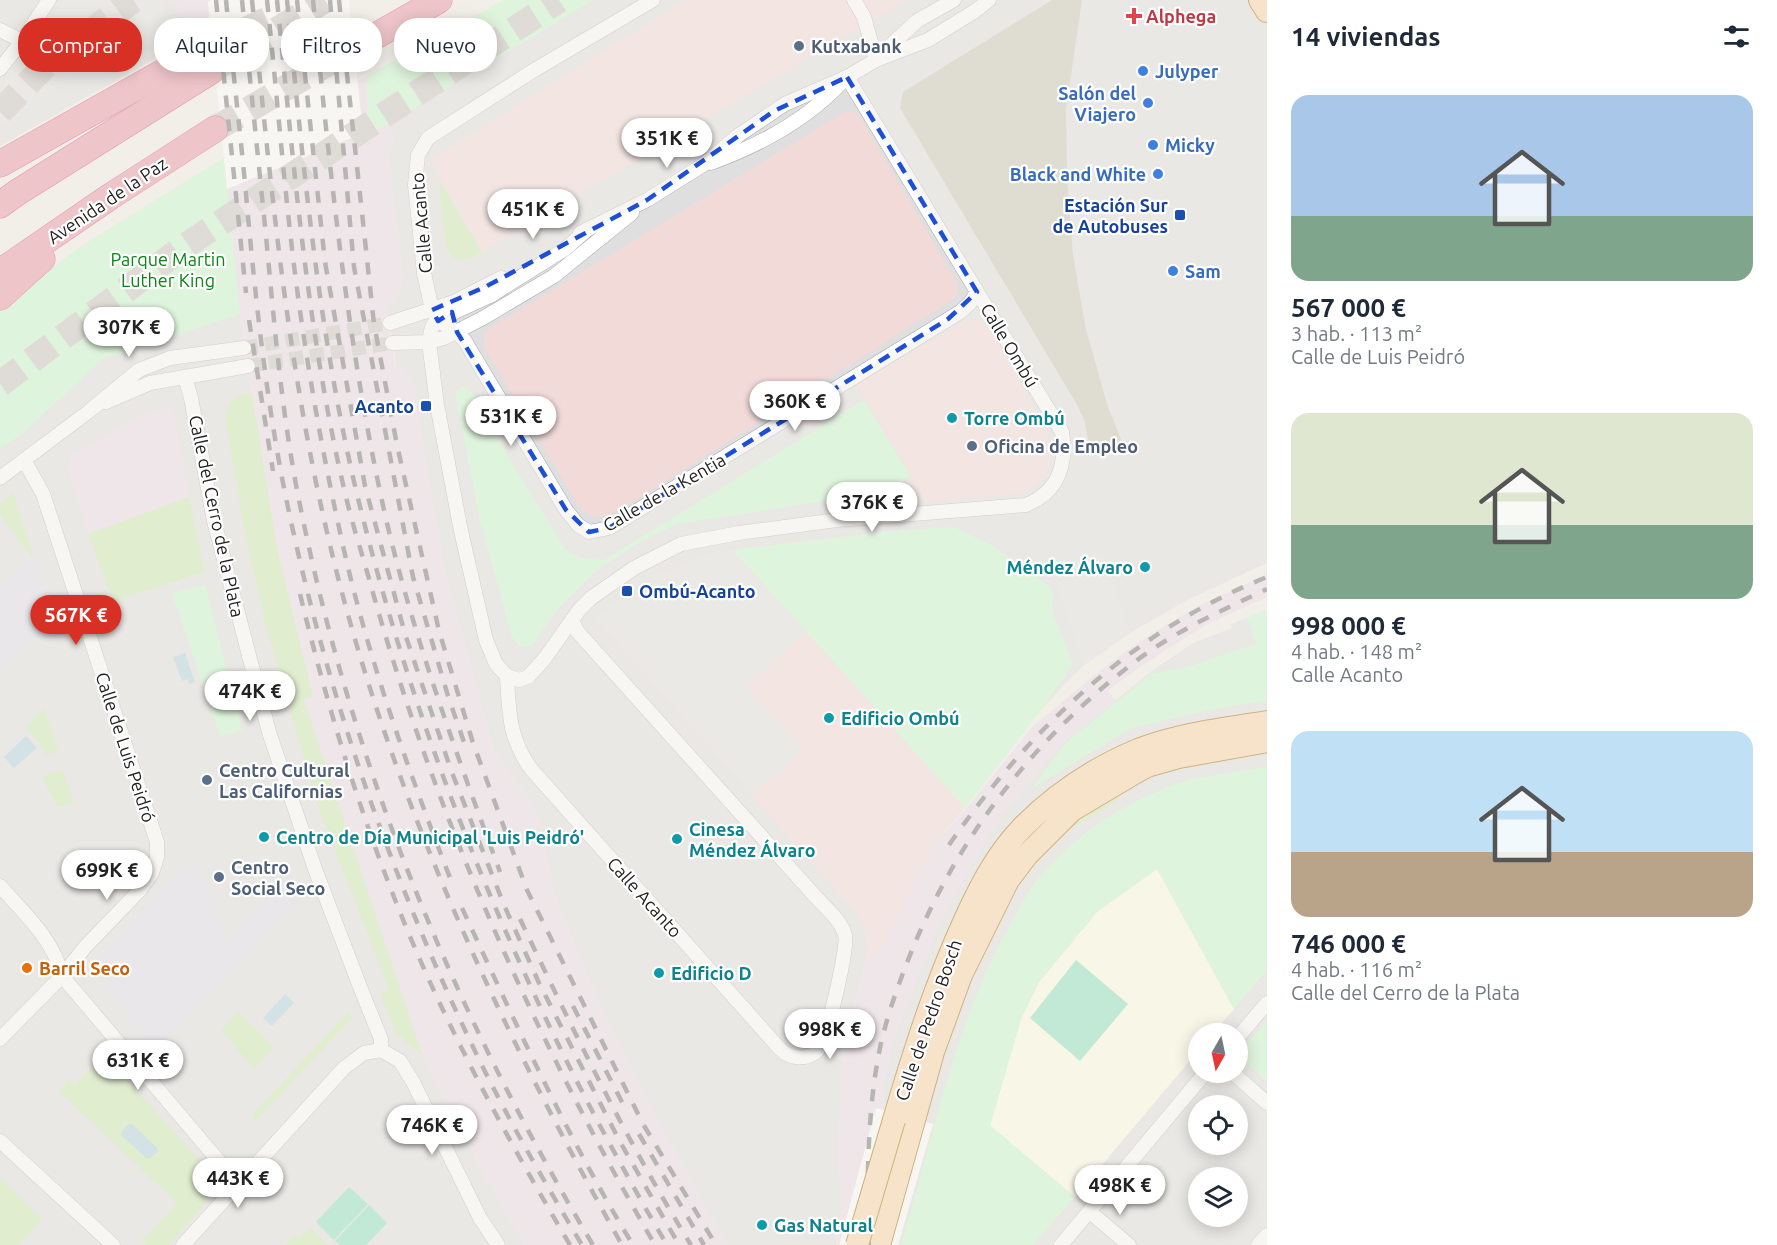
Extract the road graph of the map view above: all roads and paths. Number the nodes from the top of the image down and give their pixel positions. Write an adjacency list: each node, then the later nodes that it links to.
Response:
1 (49, 0): 9 (street)
2 (439, 0): 11 (highway)
3 (653, 0): 28 (street, Calle Acanto)
4 (854, 0): 14 (street)
5 (954, 0): 14 (street)
6 (989, 0): 14 (street)
7 (1260, 0): 8 (main road)
8 (1267, 11)
9 (37, 18)
10 (0, 30): 12 (street)
11 (382, 32)
12 (18, 39)
13 (18, 46): 15 (street)
14 (876, 60): 16 (street)
15 (0, 69)
16 (847, 77): 19 (street); 19 (street); 25 (street, Calle Ombú)
17 (215, 129): 20 (highway, Avenida de la Paz)
18 (0, 164): 22 (highway)
19 (703, 165): 21 (street)
20 (111, 196): 24 (highway, Avenida de la Paz); 26 (highway)
21 (647, 200): 23 (street); 30 (street)
22 (0, 205)
23 (588, 229): 27 (street); 28 (street)
24 (0, 272)
25 (977, 292): 30 (street, Calle de la Kentia); 39 (street, Calle Ombú)
26 (0, 297)
27 (462, 309): 28 (street); 30 (street)
28 (435, 315): 29 (street); 30 (street); 31 (street)
29 (390, 323)
30 (457, 332): 31 (street)
31 (429, 342): 32 (street); 40 (street, Calle Acanto)
32 (392, 343)
33 (244, 348): 36 (street)
34 (248, 366): 35 (street)
35 (184, 377): 36 (street); 48 (street, Calle del Cerro de la Plata)
36 (88, 412): 37 (street)
37 (24, 460): 38 (street); 44 (street, Calle de Luis Peidró)
38 (0, 478)
39 (572, 620): 40 (street, Calle Ombú); 40 (street, Calle Acanto)
40 (507, 676)
41 (1267, 722): 52 (main road, Calle de Pedro Bosch)
42 (1267, 741): 52 (main road, Calle de Pedro Bosch)
43 (0, 886): 44 (street)
44 (62, 976): 47 (street, Calle de Luis Peidró); 54 (street)
45 (1267, 1003): 46 (street)
46 (1248, 1025)
47 (0, 1039)
48 (381, 1050): 54 (street); 59 (street)
49 (1197, 1083): 55 (street)
50 (1244, 1083): 51 (street)
51 (1267, 1103)
52 (904, 1121): 60 (main road, Calle de Pedro Bosch, bridge); 61 (main road, Calle de Pedro Bosch)
53 (0, 1142): 57 (street)
54 (239, 1185): 58 (street)
55 (1090, 1212): 62 (street); 63 (street)
56 (1267, 1235): 64 (street)
57 (113, 1245)
58 (183, 1245)
59 (498, 1245)
60 (857, 1245)
61 (879, 1245)
62 (1061, 1245)
63 (1130, 1245)
64 (1258, 1245)

